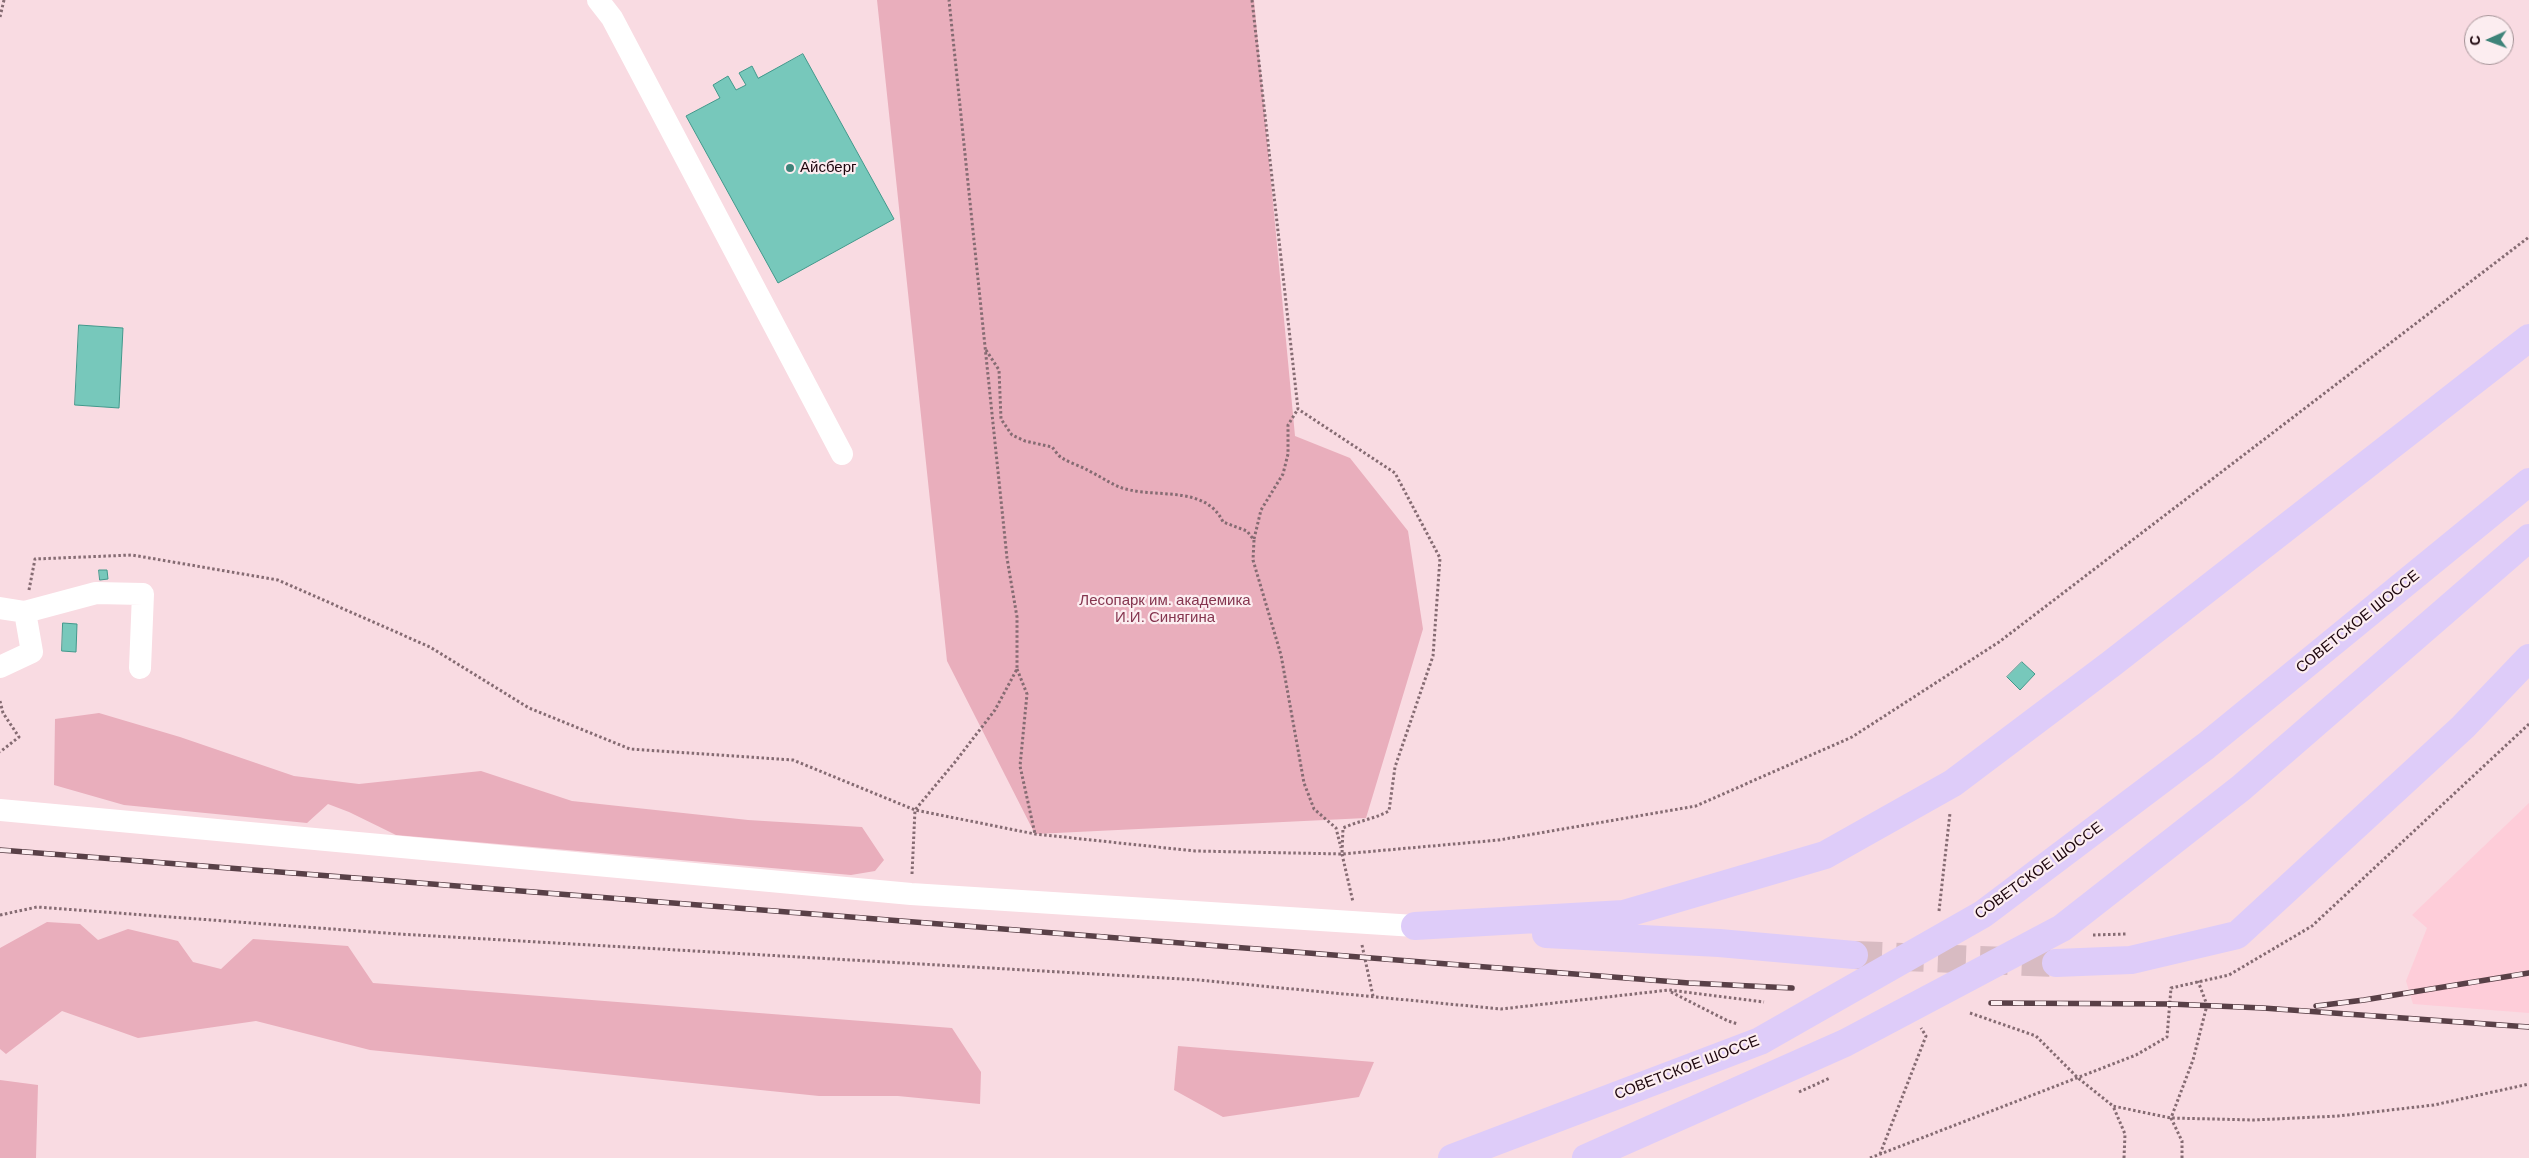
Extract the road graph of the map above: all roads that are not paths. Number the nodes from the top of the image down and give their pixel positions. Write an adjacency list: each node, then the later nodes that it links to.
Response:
1 (598, 0): 3 (street)
2 (2529, 338): 12 (highway)
3 (842, 454)
4 (2529, 482): 15 (highway, СОВЕТСКОЕ ШОССЕ)
5 (2529, 538): 16 (highway)
6 (0, 608): 7 (street)
7 (25, 612): 9 (street); 10 (street)
8 (2529, 658): 14 (highway)
9 (0, 667)
10 (140, 668)
11 (0, 810): 12 (street)
12 (1415, 926): 13 (highway)
13 (1854, 954)
14 (2056, 963)
15 (1452, 1158)
16 (1586, 1158)

